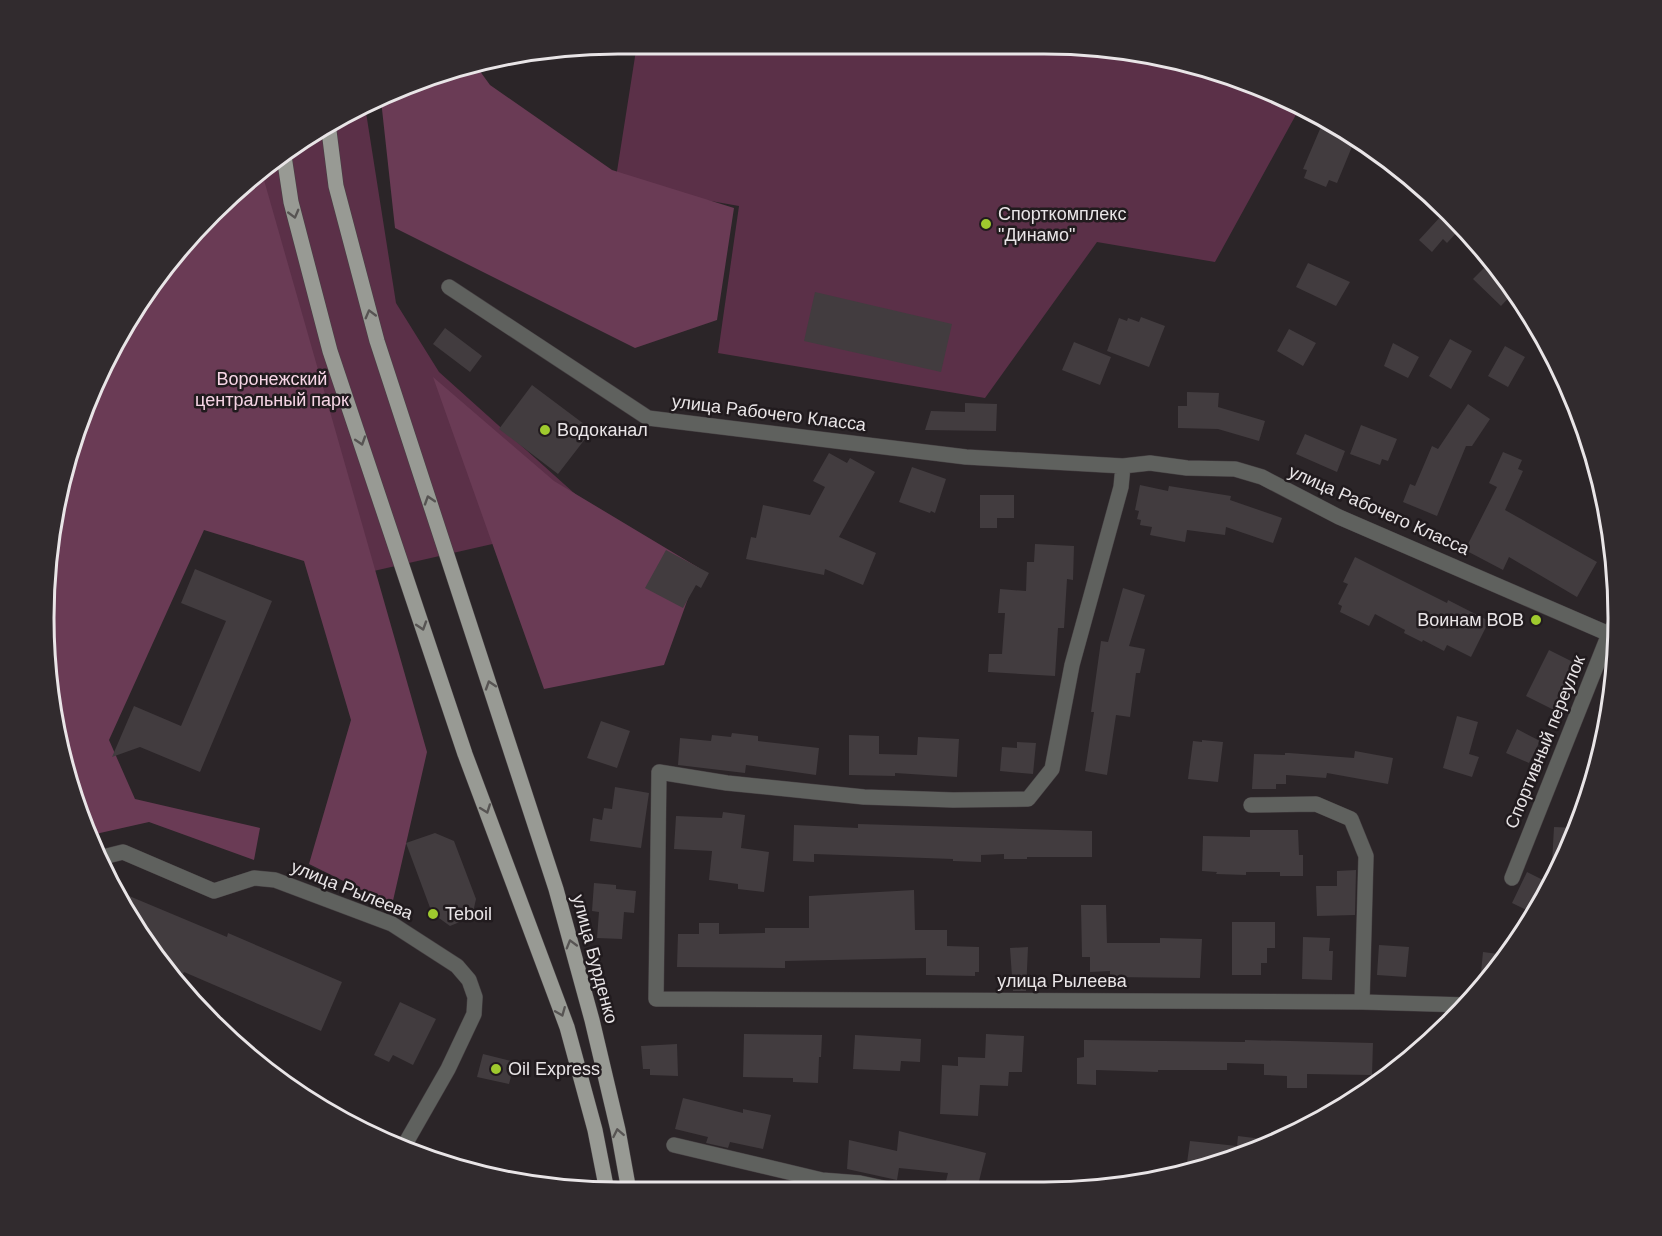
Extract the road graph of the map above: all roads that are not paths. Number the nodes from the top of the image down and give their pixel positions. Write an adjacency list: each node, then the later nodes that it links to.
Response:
1 (329, 134): 15 (main road, улица Бурденко, one-way to 1)
2 (285, 164): 14 (main road, one-way to 14)
3 (449, 287): 4 (street, улица Рабочего Класса)
4 (1123, 466): 5 (street, улица Рабочего Класса); 10 (street, улица Рылеева)
5 (1608, 626)
6 (1607, 639): 9 (street, Спортивный переулок)
7 (1251, 804): 10 (street)
8 (107, 856): 12 (street, улица Рылеева)
9 (1512, 878)
10 (1362, 1002): 11 (street, улица Рылеева)
11 (1454, 1005)
12 (407, 1141)
13 (674, 1145): 16 (street)
14 (605, 1182)
15 (627, 1182)
16 (847, 1182)

